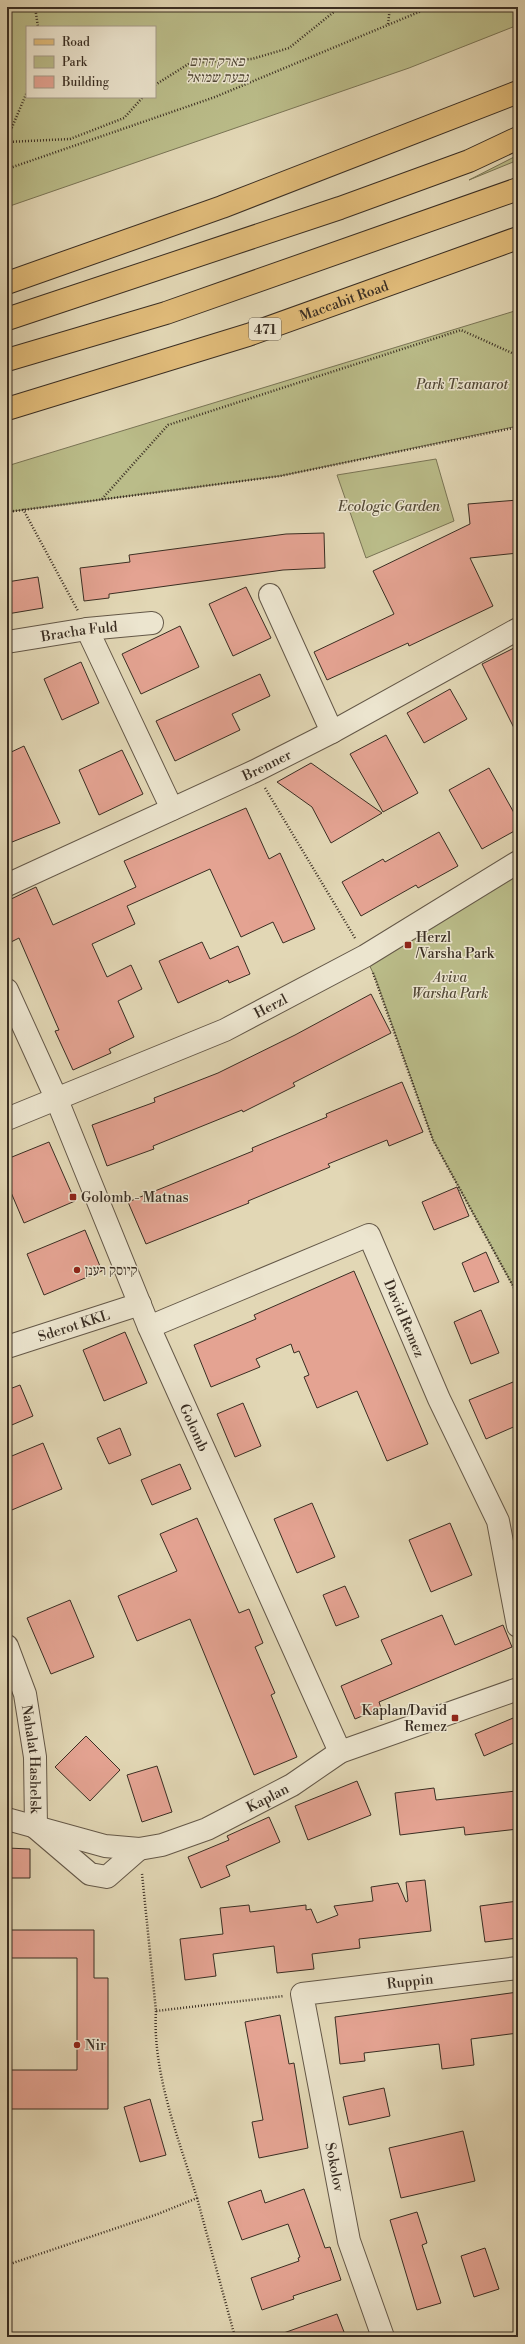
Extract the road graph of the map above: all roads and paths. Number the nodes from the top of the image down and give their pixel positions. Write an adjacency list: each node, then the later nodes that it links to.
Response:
1 (35, 7): 6 (path)
2 (340, 7): 7 (path)
3 (390, 7): 5 (path)
4 (431, 7): 5 (path)
5 (388, 25): 13 (path)
6 (38, 26)
7 (156, 84)
8 (518, 92): 18 (main road)
9 (26, 94): 12 (path)
10 (142, 98): 12 (path)
11 (518, 138): 19 (main road)
12 (7, 140)
13 (7, 169)
14 (518, 189): 21 (main road)
15 (518, 238): 17 (main road, Maccabit Road / 471)
16 (518, 241): 17 (main road)
17 (477, 253): 22 (main road, Maccabit Road / 471)
18 (7, 284)
19 (7, 320)
20 (518, 350): 24 (path)
21 (7, 360)
22 (7, 409)
23 (518, 428): 24 (path)
24 (102, 499): 25 (path)
25 (23, 509): 26 (path); 29 (path)
26 (7, 512)
27 (270, 595): 32 (street)
28 (152, 623): 29 (street, Bracha Fuld)
29 (87, 629): 31 (street, Bracha Fuld); 34 (street)
30 (518, 629): 32 (street, Brenner)
31 (7, 642)
32 (332, 732): 33 (street, Brenner)
33 (255, 771): 34 (street, Brenner); 37 (path)
34 (172, 809): 36 (street, Brenner)
35 (518, 862): 37 (street, Herzl)
36 (7, 884)
37 (365, 956): 39 (street, Herzl); 41 (path)
38 (7, 990): 39 (street, Golomb)
39 (57, 1100): 40 (street, Herzl); 42 (street, Golomb)
40 (7, 1119)
41 (518, 1295)
42 (140, 1304): 43 (street, Golomb); 44 (street, Sderot KKL)
43 (149, 1327): 45 (street, David Remez); 48 (street, Golomb)
44 (7, 1347)
45 (518, 1626)
46 (7, 1646): 50 (street, Nahalat Hashelsk)
47 (518, 1689): 48 (street, Kaplan)
48 (340, 1752): 51 (street, Kaplan)
49 (7, 1819): 50 (street, Kaplan)
50 (36, 1828): 51 (street, Kaplan); 51 (street)
51 (139, 1849): 54 (path)
52 (518, 1968): 53 (street, Ruppin)
53 (302, 1994): 54 (path); 58 (street, Sokolov)
54 (156, 2011): 55 (path)
55 (197, 2198): 56 (path); 57 (path)
56 (7, 2265)
57 (234, 2337)
58 (383, 2337)

